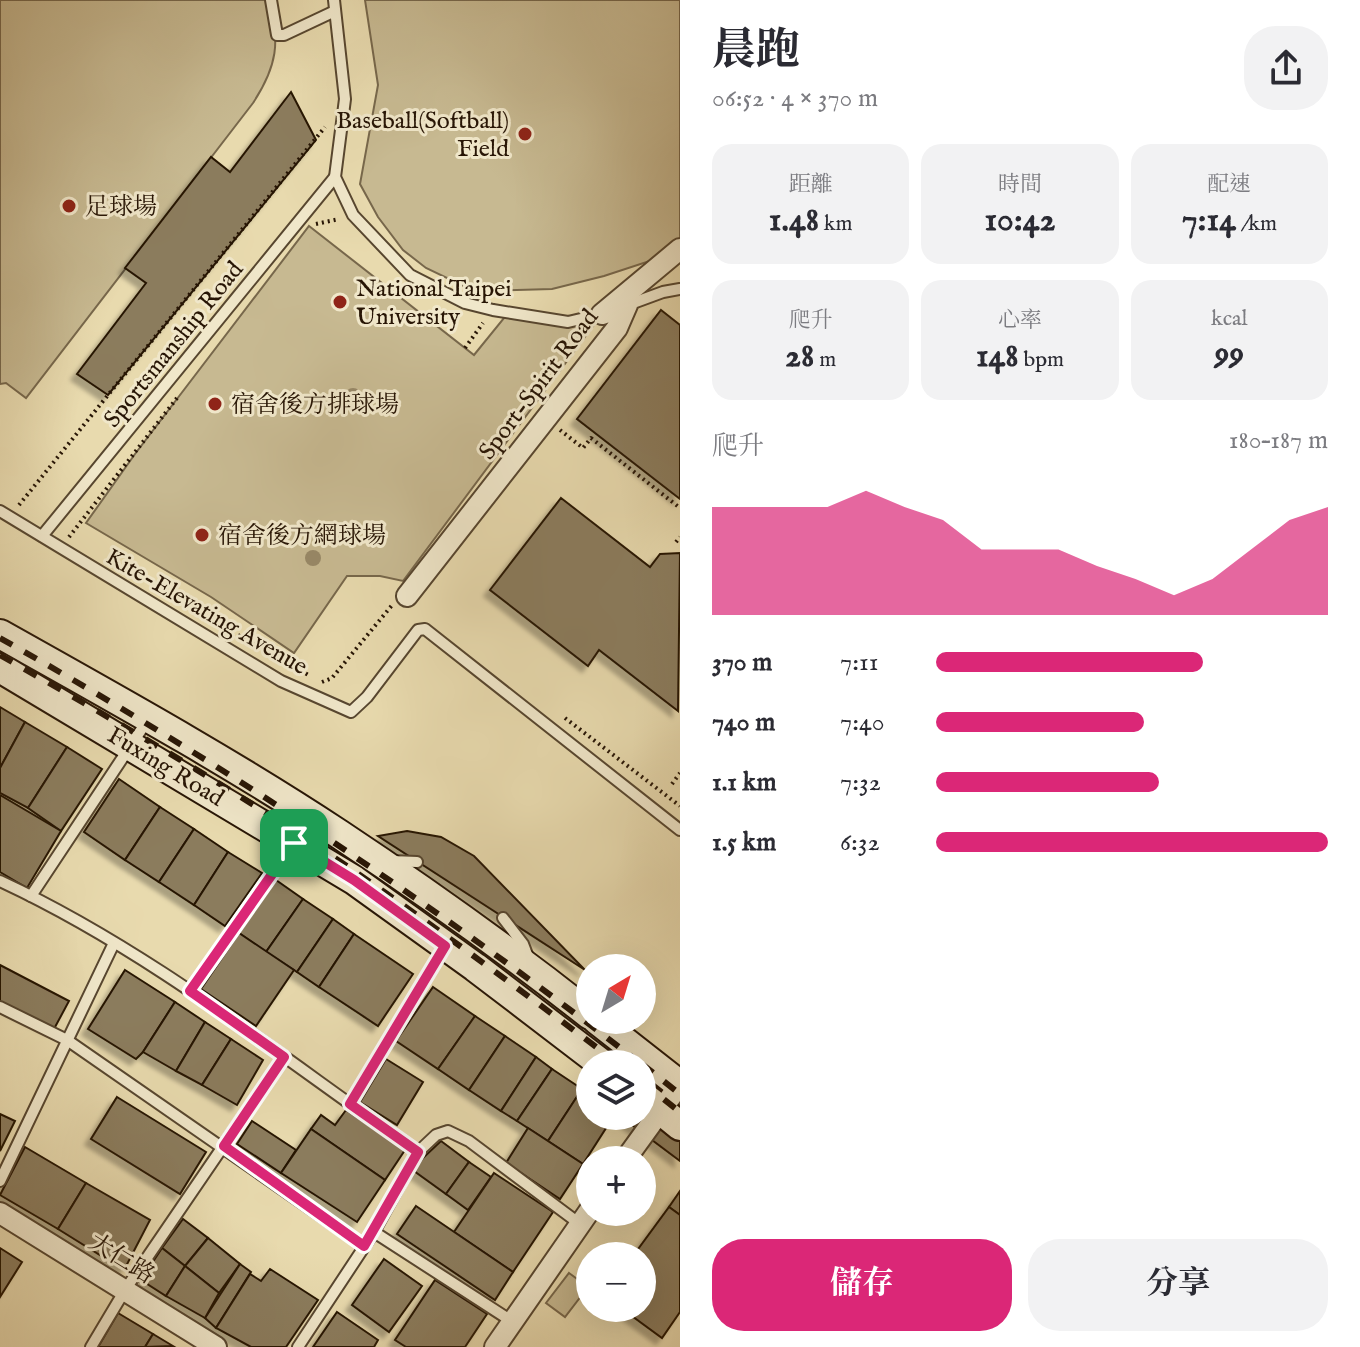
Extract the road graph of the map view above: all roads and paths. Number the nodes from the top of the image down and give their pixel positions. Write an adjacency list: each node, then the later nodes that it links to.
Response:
1 (271, 0): 2 (lane)
2 (335, 6): 3 (lane)
3 (345, 99): 4 (lane); 17 (path)
4 (335, 177): 5 (lane); 18 (lane, Sportsmanship Road)
5 (353, 215): 6 (path); 10 (lane)
6 (309, 226)
7 (680, 249): 11 (street, Sport-Spirit Road)
8 (680, 289): 9 (lane)
9 (627, 305): 11 (lane); 14 (street, Sport-Spirit Road)
10 (493, 310): 11 (lane); 12 (path)
11 (602, 314)
12 (465, 348)
13 (180, 394): 19 (path)
14 (546, 418): 16 (path); 21 (street, Sport-Spirit Road)
15 (4, 507): 17 (path); 18 (lane, Kite-Elevating Avenue)
16 (680, 508)
17 (16, 509): 18 (path)
18 (45, 532): 19 (path); 31 (lane, Kite-Elevating Avenue)
19 (67, 539): 20 (path)
20 (76, 544)
21 (407, 596): 22 (path)
22 (229, 630)
23 (0, 634): 26 (main road, Fuxing Road)
24 (0, 668): 27 (main road, Fuxing Road)
25 (556, 711): 30 (path)
26 (149, 718): 27 (lane); 34 (main road, Fuxing Road)
27 (131, 745): 32 (main road, Fuxing Road); 36 (lane)
28 (680, 773): 29 (path)
29 (672, 784)
30 (680, 806)
31 (680, 830)
32 (294, 843): 39 (main road, Fuxing Road); 41 (lane)
33 (417, 862): 34 (lane)
34 (380, 863): 40 (main road, Fuxing Road)
35 (0, 881): 36 (lane)
36 (31, 896): 38 (lane)
37 (503, 918): 40 (lane)
38 (114, 943): 41 (lane); 45 (lane)
39 (445, 946): 46 (main road, Fuxing Road); 49 (lane)
40 (533, 970): 42 (main road, Fuxing Road)
41 (190, 991): 47 (lane)
42 (576, 1004)
43 (0, 1007): 45 (lane)
44 (615, 1034): 48 (main road)
45 (67, 1040): 51 (lane); 54 (lane)
46 (583, 1050)
47 (284, 1057): 49 (lane); 51 (lane)
48 (680, 1084): 50 (street)
49 (350, 1104): 53 (lane)
50 (661, 1111): 52 (street)
51 (224, 1146): 59 (lane); 60 (lane)
52 (635, 1146)
53 (418, 1152): 55 (lane); 58 (lane)
54 (0, 1181)
55 (576, 1211)
56 (0, 1213): 60 (street, 大仁路)
57 (579, 1226): 61 (street)
58 (374, 1232): 59 (lane); 61 (lane)
59 (364, 1246): 64 (lane)
60 (125, 1290): 62 (lane); 63 (street, 大仁路)
61 (506, 1339)
62 (91, 1347)
63 (216, 1347)
64 (298, 1347)

